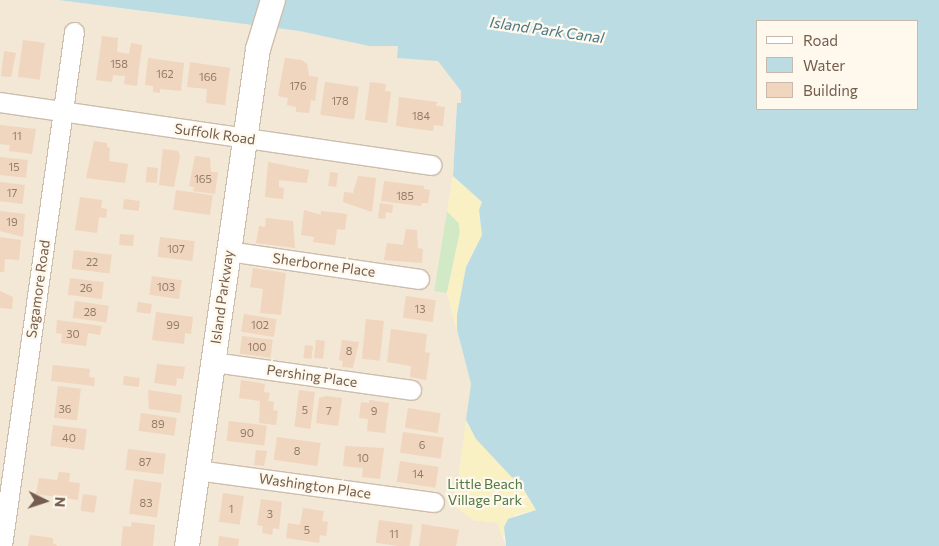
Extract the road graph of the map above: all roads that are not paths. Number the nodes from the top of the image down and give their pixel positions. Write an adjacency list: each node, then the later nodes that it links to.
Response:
1 (273, 0): 5 (street, Island Parkway)
2 (74, 32): 4 (street, Sagamore Road)
3 (0, 102): 4 (street, Suffolk Road)
4 (63, 112): 5 (street, Suffolk Road); 13 (street, Sagamore Road)
5 (244, 138): 6 (street, Suffolk Road); 7 (street, Island Parkway)
6 (430, 165)
7 (228, 251): 8 (street, Sherborne Place); 9 (street, Island Parkway)
8 (419, 279)
9 (212, 362): 10 (street, Pershing Place); 11 (street, Island Parkway)
10 (411, 390)
11 (197, 470): 12 (street, Washington Place); 14 (street, Island Parkway)
12 (434, 502)
13 (2, 546)
14 (186, 546)

